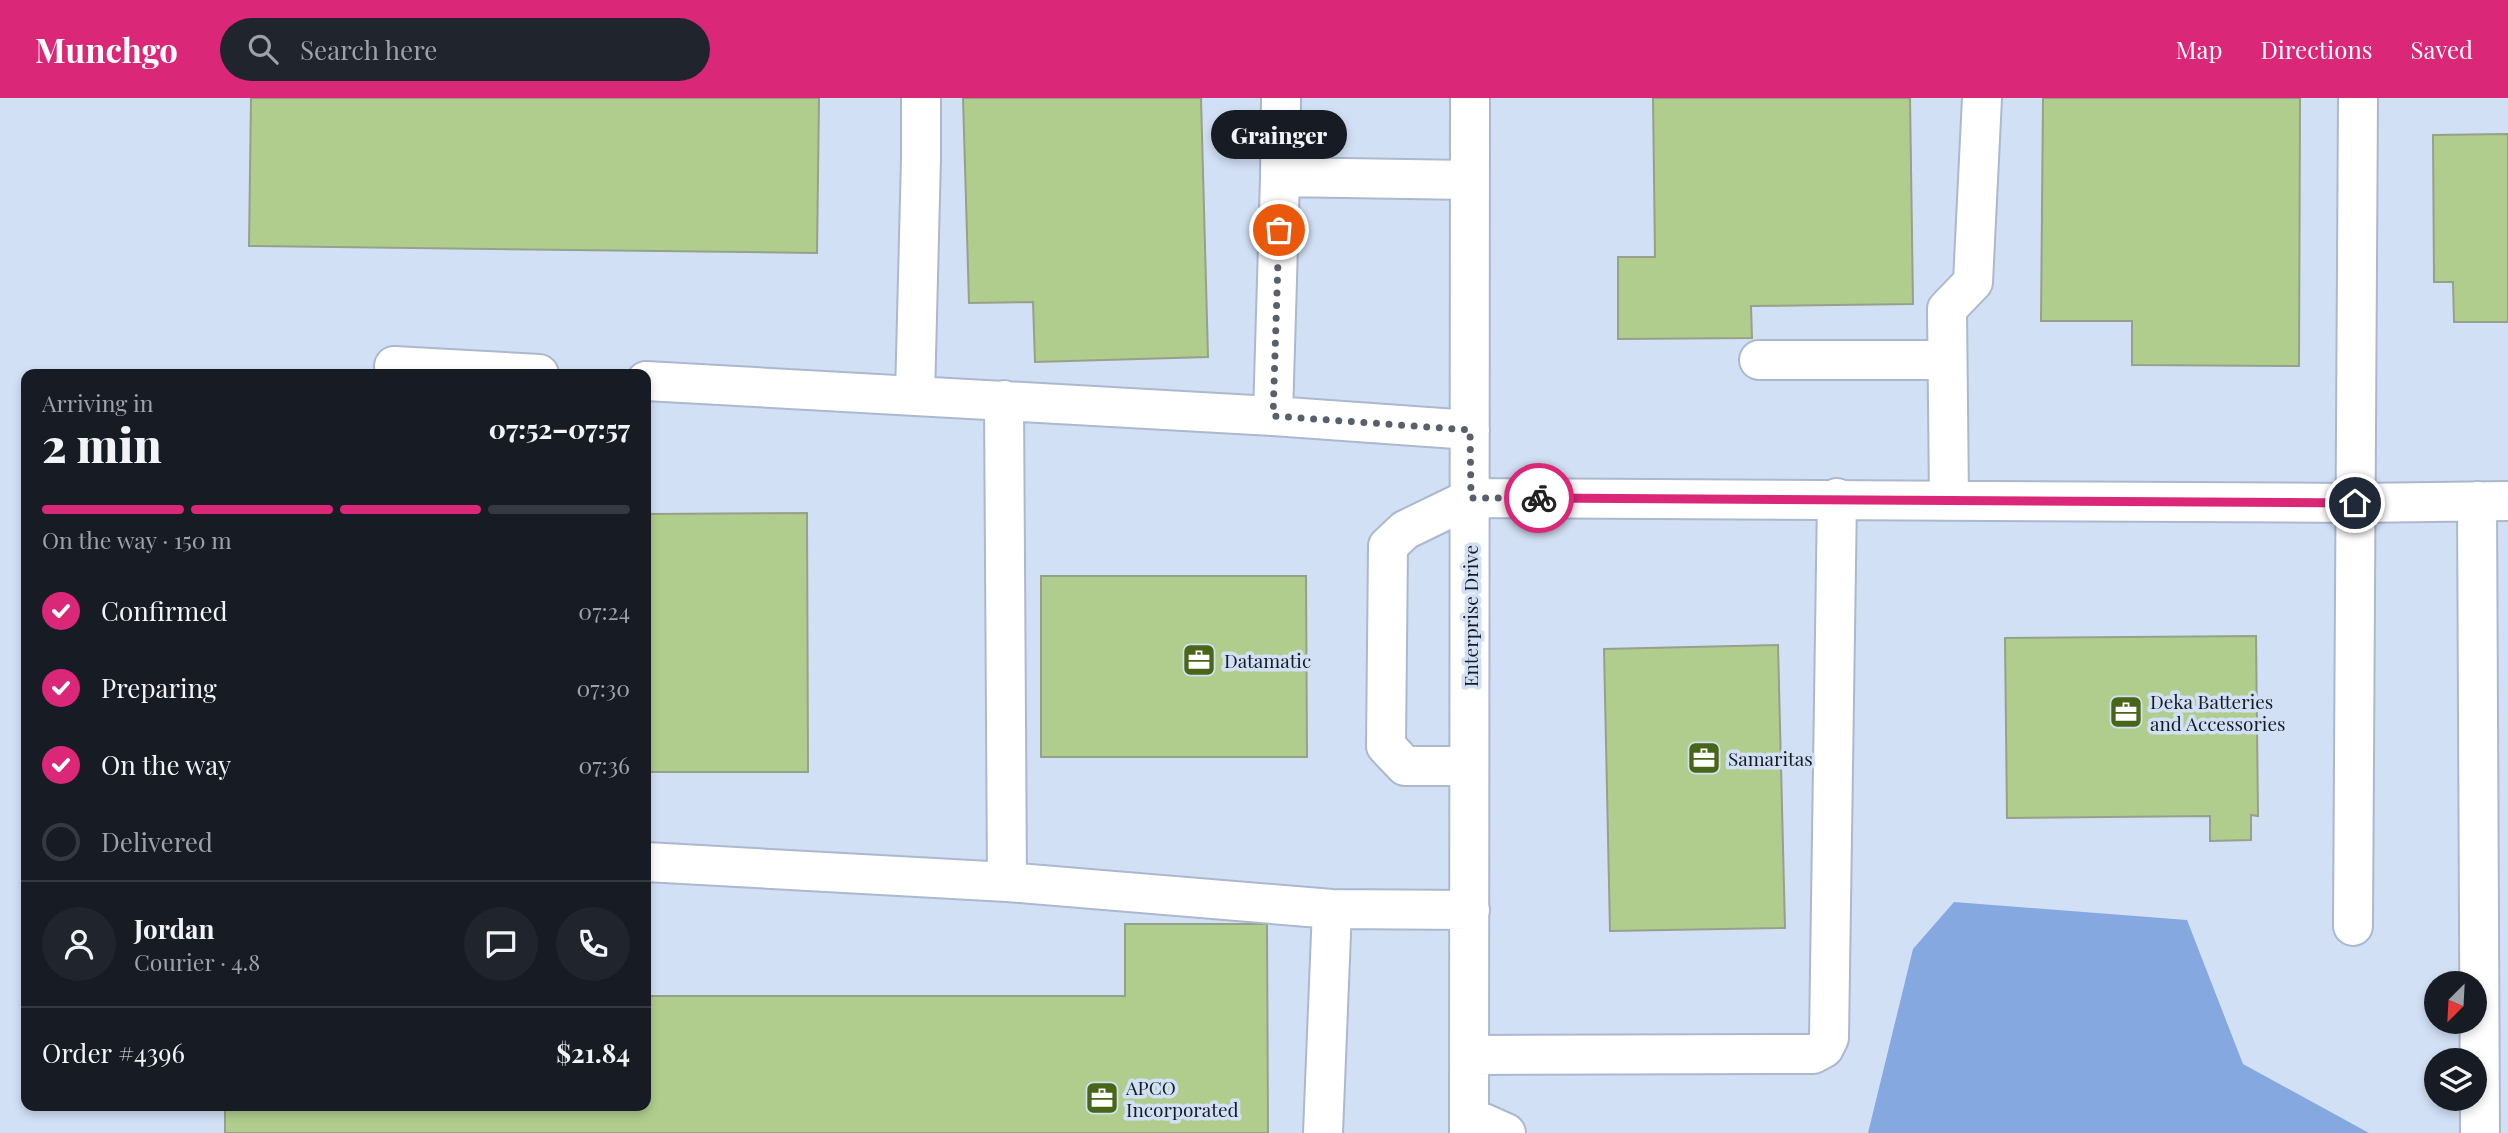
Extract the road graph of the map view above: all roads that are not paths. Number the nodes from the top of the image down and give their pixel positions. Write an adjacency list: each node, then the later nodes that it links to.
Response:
1 (920, 98): 13 (street)
2 (1281, 98): 6 (street)
3 (1470, 98): 7 (street, Enterprise Drive)
4 (1982, 98): 9 (street)
5 (2358, 98): 21 (street)
6 (1280, 177): 7 (street); 15 (street)
7 (1470, 180): 16 (street, Enterprise Drive)
8 (1759, 360): 9 (street)
9 (1947, 360): 19 (street)
10 (394, 366): 11 (street)
11 (448, 369)
12 (651, 380): 13 (street)
13 (915, 396): 14 (street)
14 (1004, 400): 15 (street); 24 (street)
15 (1273, 416): 16 (street)
16 (1470, 430): 17 (street, Enterprise Drive)
17 (1471, 498): 18 (street); 22 (street, Enterprise Drive); 22 (street)
18 (1837, 498): 19 (street); 28 (street)
19 (1949, 500): 21 (street)
20 (2492, 501): 21 (street); 32 (street)
21 (2355, 503): 27 (street)
22 (1469, 766): 26 (street, Enterprise Drive)
23 (651, 862): 24 (street)
24 (1007, 882): 25 (street)
25 (1332, 909): 26 (street); 30 (street)
26 (1470, 910): 28 (street, Enterprise Drive)
27 (2353, 926)
28 (1469, 1055): 29 (street, Enterprise Drive)
29 (1470, 1125): 31 (street)
30 (1323, 1133)
31 (1506, 1133)
32 (2480, 1133)

